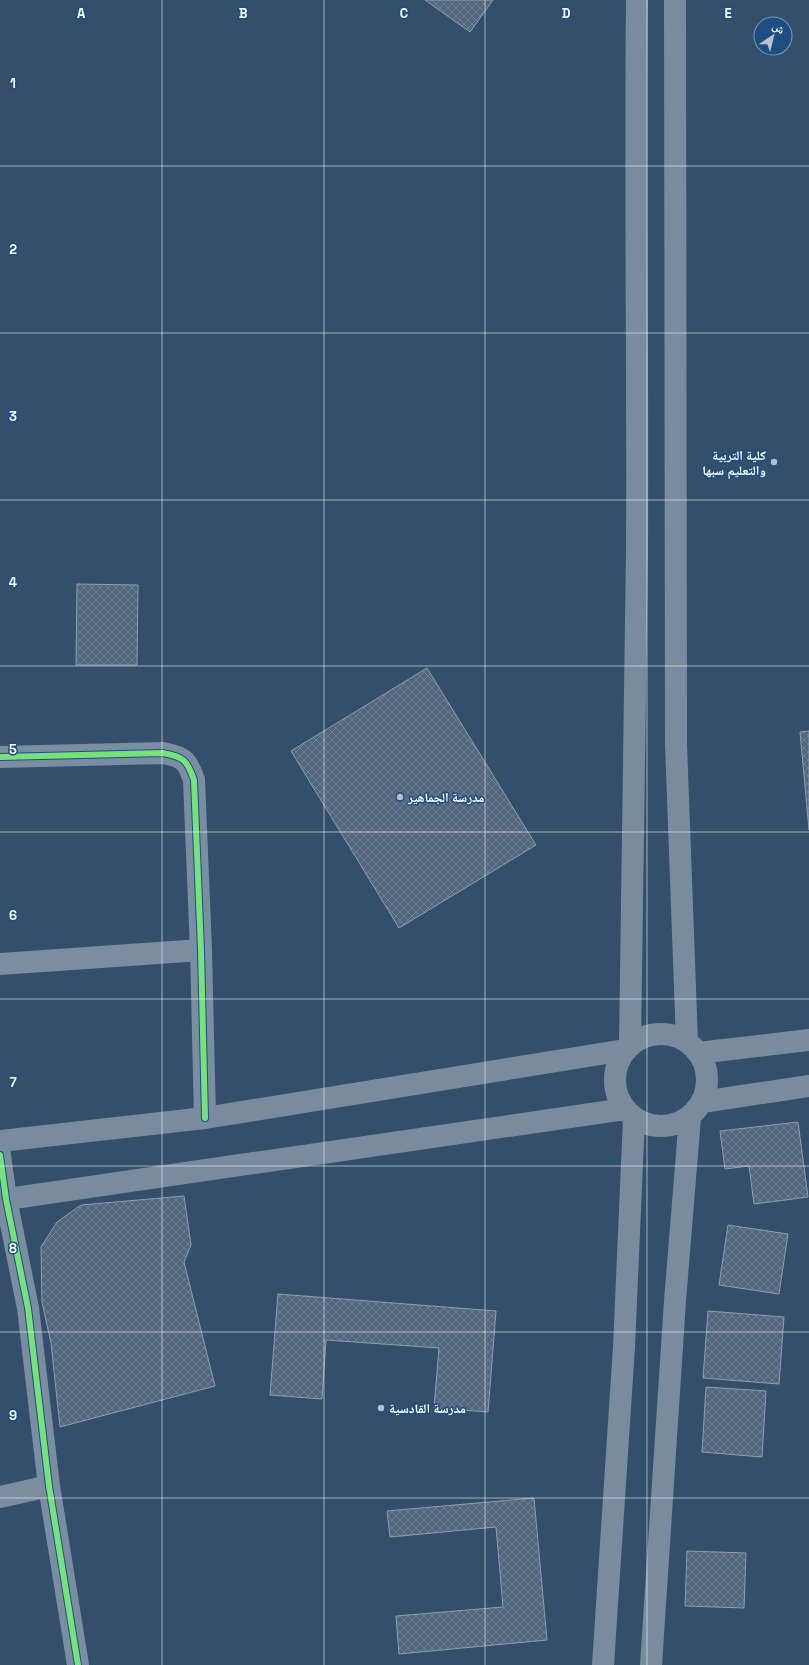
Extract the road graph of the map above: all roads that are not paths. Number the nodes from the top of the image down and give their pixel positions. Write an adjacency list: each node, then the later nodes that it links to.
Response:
1 (637, 0): 7 (main road)
2 (675, 0): 8 (main road)
3 (0, 757): 4 (street)
4 (202, 950): 5 (street); 12 (street)
5 (0, 964)
6 (809, 1040): 8 (main road)
7 (627, 1048): 8 (main road); 11 (main road); 12 (main road)
8 (693, 1048): 10 (main road)
9 (809, 1086): 10 (main road)
10 (696, 1109): 11 (main road); 20 (main road)
11 (629, 1114): 15 (main road); 19 (main road)
12 (205, 1118): 13 (main road)
13 (0, 1141)
14 (0, 1155): 15 (street)
15 (3, 1199): 16 (street)
16 (49, 1486): 17 (street); 18 (street)
17 (0, 1497)
18 (78, 1665)
19 (603, 1665)
20 (651, 1665)

